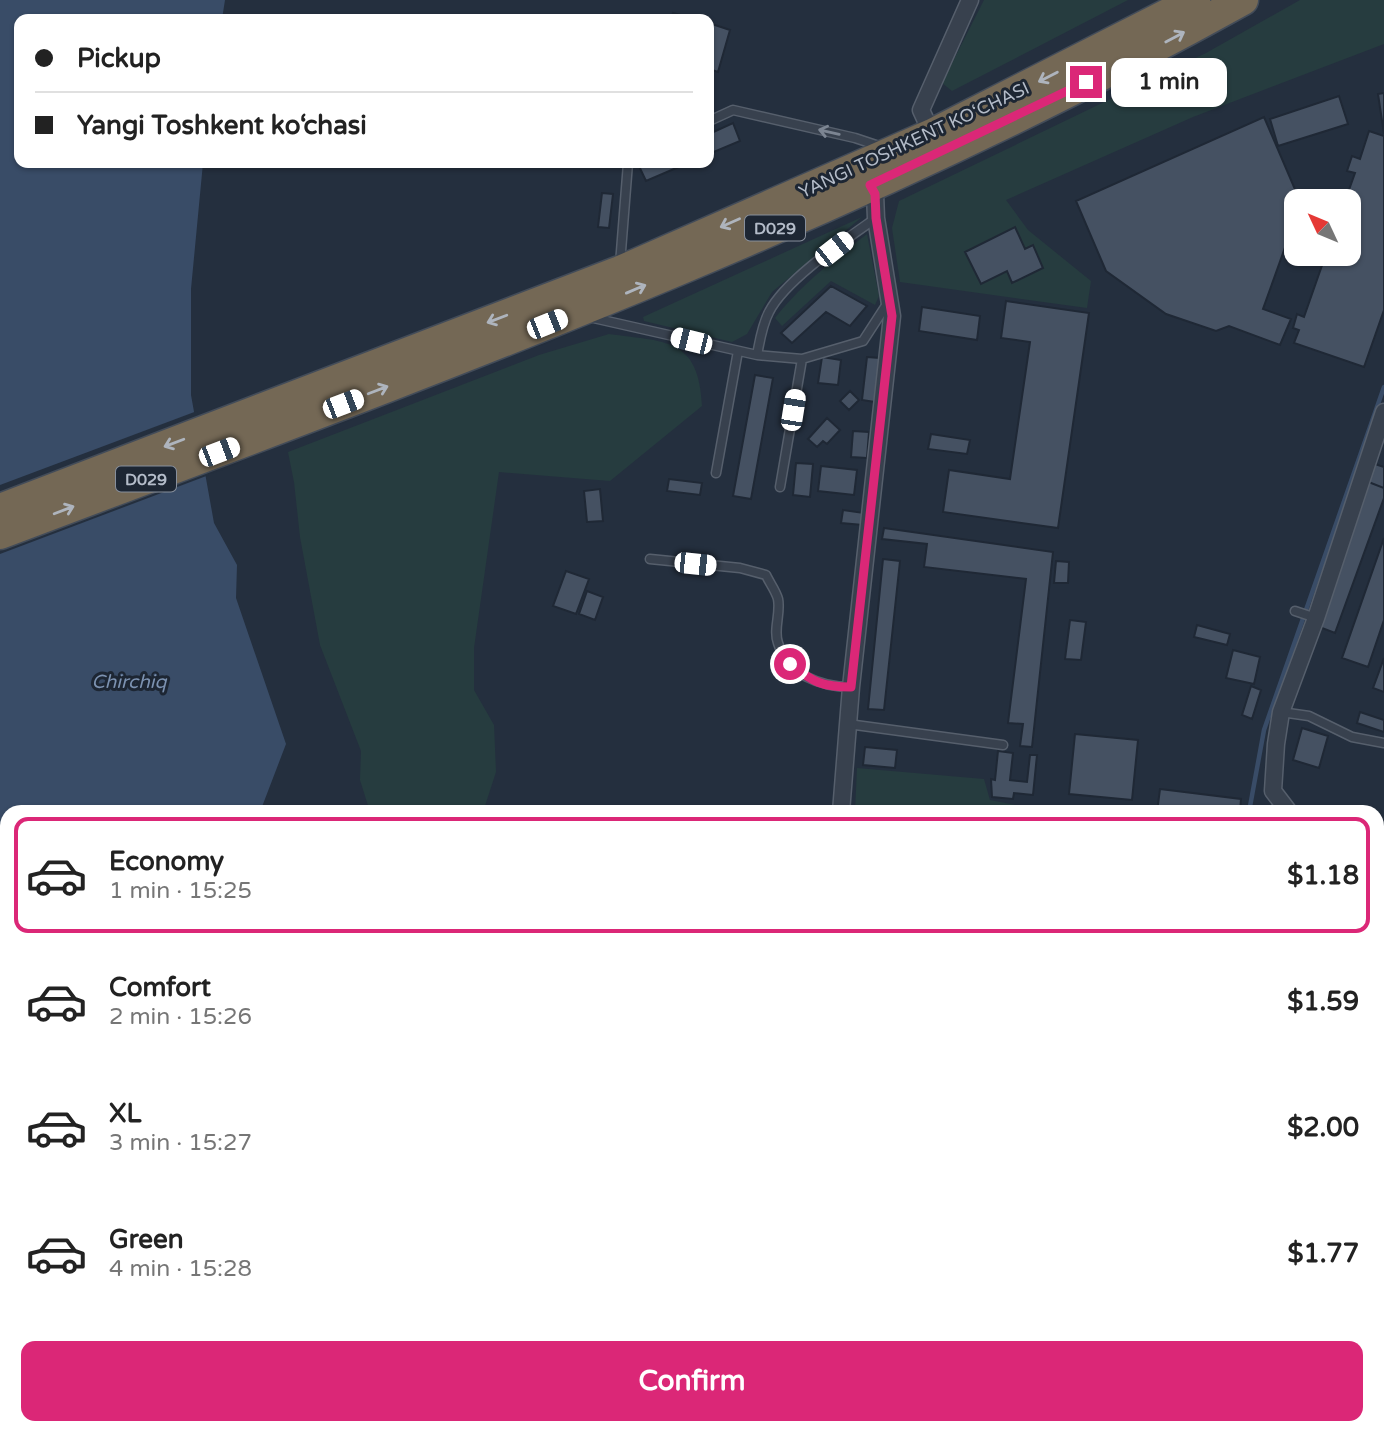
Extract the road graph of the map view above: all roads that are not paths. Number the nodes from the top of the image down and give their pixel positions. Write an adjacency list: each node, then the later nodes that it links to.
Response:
1 (970, 0): 5 (street)
2 (1195, 0): 5 (highway, YANGI TOSHKENT KO‘CHASI / D029, one-way to 5)
3 (1242, 0): 8 (highway, YANGI TOSHKENT KO‘CHASI / D029, one-way to 3)
4 (714, 119): 6 (lane, one-way to 4)
5 (932, 134): 6 (highway, YANGI TOSHKENT KO‘CHASI / D029)
6 (895, 151): 10 (highway, YANGI TOSHKENT KO‘CHASI / D029, one-way to 10)
7 (628, 168): 10 (lane)
8 (870, 185): 9 (street); 12 (highway, YANGI TOSHKENT KO‘CHASI / D029, one-way to 8)
9 (876, 218): 11 (street); 14 (lane)
10 (620, 271): 17 (highway, YANGI TOSHKENT KO‘CHASI / D029, one-way to 17)
11 (891, 297): 15 (lane); 25 (street)
12 (572, 314): 13 (lane); 17 (highway, YANGI TOSHKENT KO‘CHASI / D029, one-way to 12)
13 (738, 351): 14 (lane); 18 (lane)
14 (757, 355): 15 (lane)
15 (802, 359): 19 (lane)
16 (1384, 412): 24 (street)
17 (288, 413): 20 (highway, YANGI TOSHKENT KO‘CHASI / D029, one-way to 20); 21 (highway, YANGI TOSHKENT KO‘CHASI / D029, one-way to 17)
18 (716, 473)
19 (780, 487)
20 (0, 509)
21 (0, 534)
22 (650, 559): 25 (lane)
23 (1295, 611): 24 (lane)
24 (1316, 618): 26 (street)
25 (851, 687): 27 (street)
26 (1281, 712): 28 (lane); 31 (street)
27 (848, 724): 29 (lane); 30 (street)
28 (1384, 743)
29 (1003, 745)
30 (842, 805)
31 (1284, 805)

